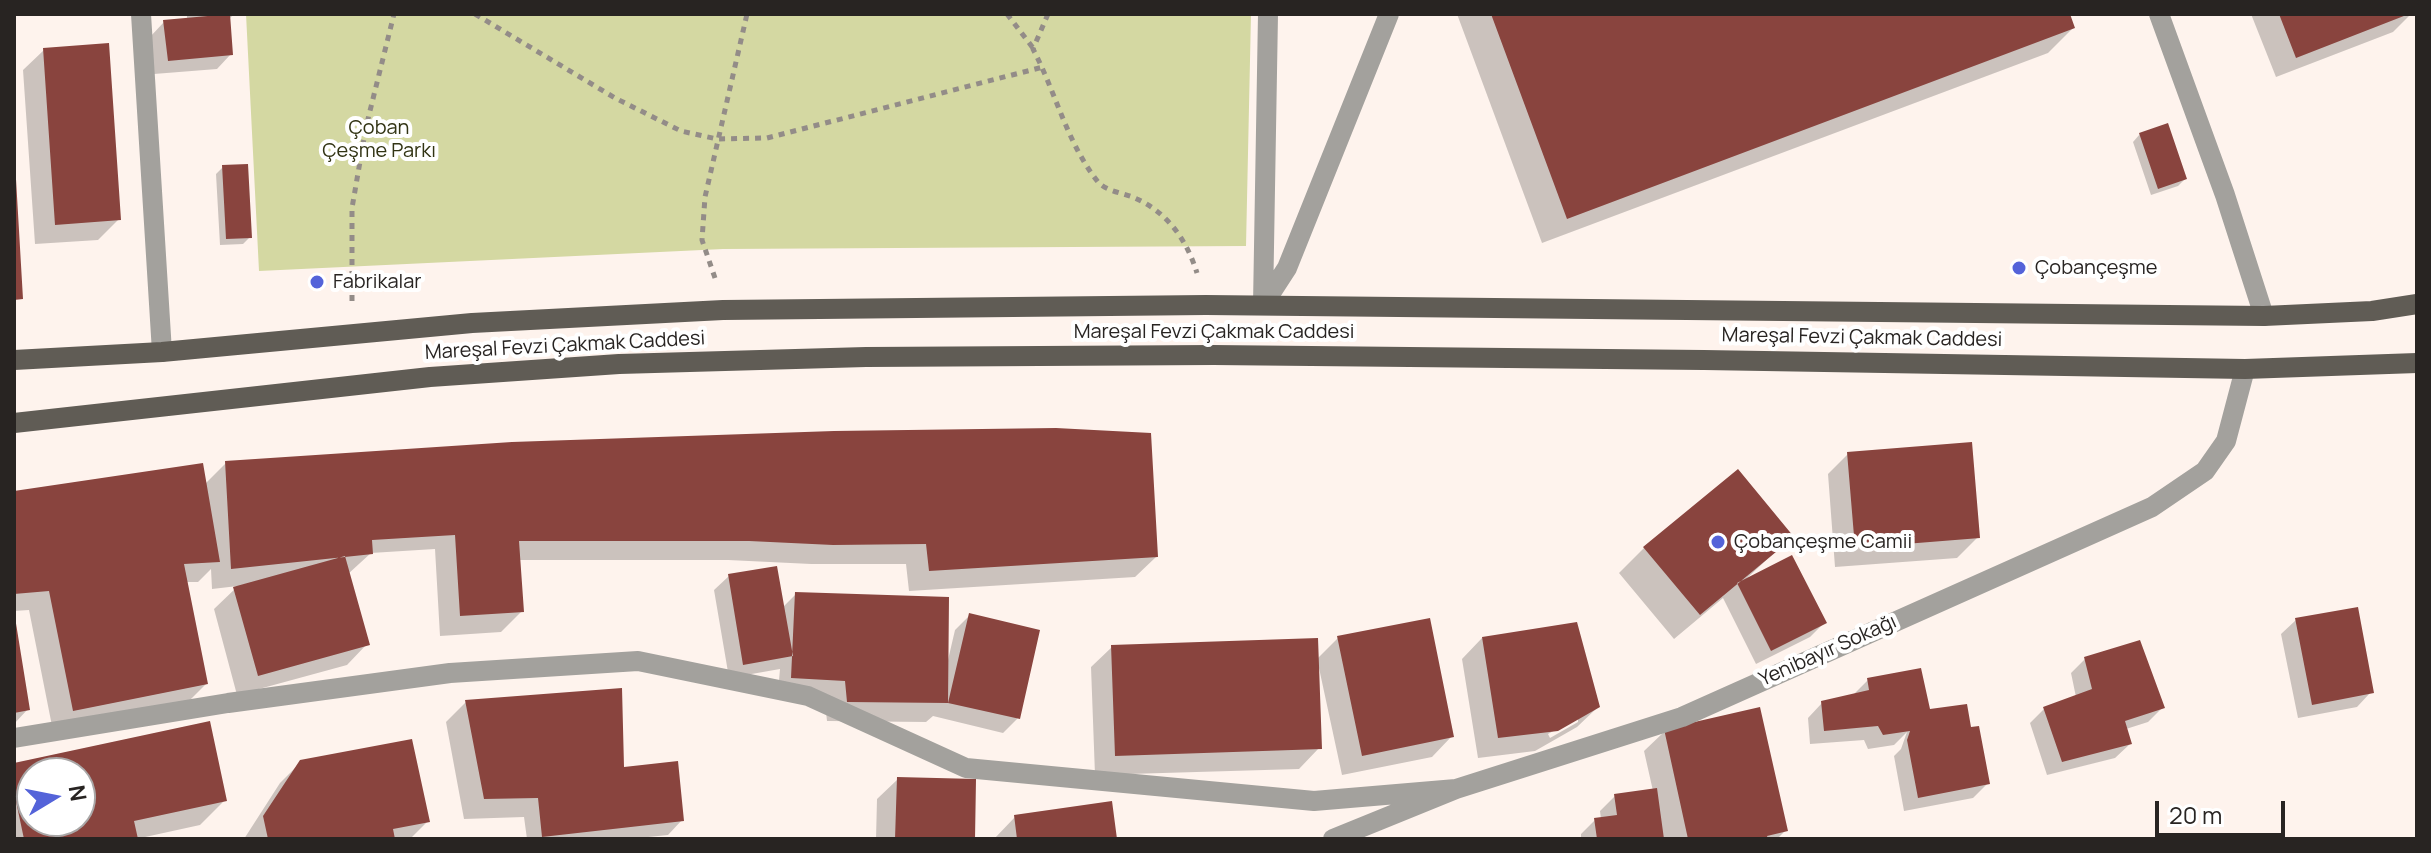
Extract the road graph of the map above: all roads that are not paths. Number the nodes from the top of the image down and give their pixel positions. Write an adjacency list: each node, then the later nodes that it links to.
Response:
1 (141, 14): 8 (street)
2 (1268, 14): 6 (street)
3 (1389, 14): 6 (street)
4 (2159, 14): 7 (street)
5 (2417, 304): 7 (main road, Mareşal Fevzi Çakmak Caddesi)
6 (1263, 305): 7 (main road, Mareşal Fevzi Çakmak Caddesi); 8 (main road, Mareşal Fevzi Çakmak Caddesi)
7 (2264, 316)
8 (162, 352): 9 (main road, Mareşal Fevzi Çakmak Caddesi)
9 (14, 360)
10 (2417, 363): 11 (main road, Mareşal Fevzi Çakmak Caddesi)
11 (2245, 369): 12 (main road, Mareşal Fevzi Çakmak Caddesi); 14 (street, Yenibayır Sokağı)
12 (14, 423)
13 (14, 738): 14 (street)
14 (1456, 789): 15 (street, Yenibayır Sokağı)
15 (1333, 839)

